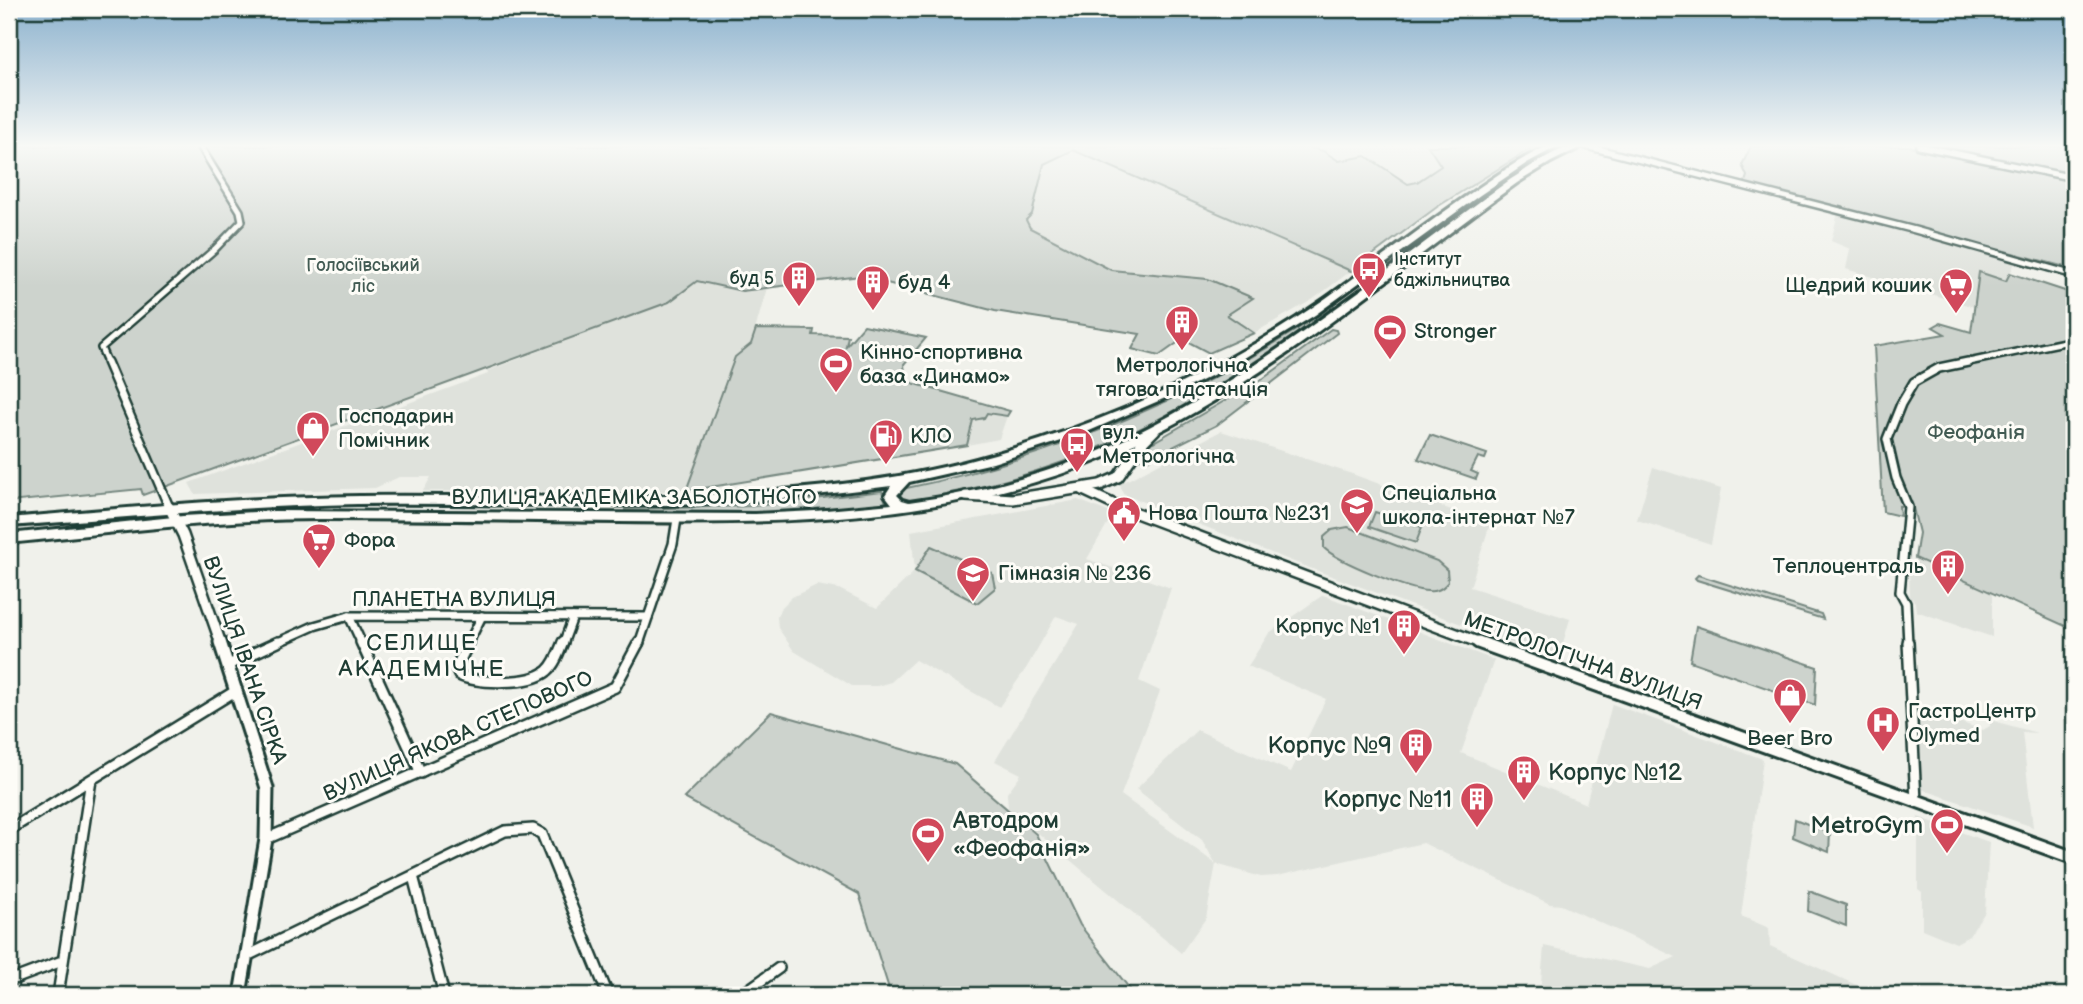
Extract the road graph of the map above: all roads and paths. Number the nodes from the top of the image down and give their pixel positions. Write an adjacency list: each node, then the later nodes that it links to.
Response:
1 (229, 193): 12 (street)
2 (1477, 193): 8 (highway, ВУЛИЦЯ АКАДЕМІКА ЗАБОЛОТНОГО)
3 (1497, 193): 7 (highway, ВУЛИЦЯ АКАДЕМІКА ЗАБОЛОТНОГО)
4 (1769, 193): 5 (street)
5 (2074, 275)
6 (2074, 340): 25 (street)
7 (1157, 428): 9 (street); 10 (highway, ВУЛИЦЯ АКАДЕМІКА ЗАБОЛОТНОГО)
8 (907, 479): 11 (highway); 12 (highway, ВУЛИЦЯ АКАДЕМІКА ЗАБОЛОТНОГО)
9 (1083, 490): 10 (street); 25 (street, МЕТРОЛОГІЧНА ВУЛИЦЯ)
10 (966, 496): 11 (highway, ВУЛИЦЯ АКАДЕМІКА ЗАБОЛОТНОГО)
11 (910, 507): 13 (highway, ВУЛИЦЯ АКАДЕМІКА ЗАБОЛОТНОГО)
12 (169, 508): 14 (street, ВУЛИЦЯ ІВАНА СІРКА); 15 (highway, ВУЛИЦЯ АКАДЕМІКА ЗАБОЛОТНОГО)
13 (677, 519): 14 (highway, ВУЛИЦЯ АКАДЕМІКА ЗАБОЛОТНОГО); 20 (street, ВУЛИЦЯ ЯКОВА СТЕПОВОГО)
14 (176, 521): 16 (highway, ВУЛИЦЯ АКАДЕМІКА ЗАБОЛОТНОГО); 21 (street, ВУЛИЦЯ ІВАНА СІРКА)
15 (9, 522)
16 (9, 539)
17 (349, 616): 18 (street, ПЛАНЕТНА ВУЛИЦЯ); 21 (street, ПЛАНЕТНА ВУЛИЦЯ); 23 (street)
18 (482, 616): 19 (street, ПЛАНЕТНА ВУЛИЦЯ); 19 (street)
19 (573, 617): 20 (street, ПЛАНЕТНА ВУЛИЦЯ)
20 (649, 617): 23 (street, ВУЛИЦЯ ЯКОВА СТЕПОВОГО)
21 (228, 666): 22 (street, ВУЛИЦЯ ІВАНА СІРКА)
22 (237, 690): 24 (street); 27 (street, ВУЛИЦЯ ІВАНА СІРКА)
23 (421, 772): 27 (street, ВУЛИЦЯ ЯКОВА СТЕПОВОГО)
24 (91, 780): 26 (street); 31 (street)
25 (1916, 801): 28 (street, МЕТРОЛОГІЧНА ВУЛИЦЯ)
26 (9, 830)
27 (266, 839): 30 (street, ВУЛИЦЯ ІВАНА СІРКА)
28 (2074, 858)
29 (413, 876): 30 (street); 36 (street); 37 (street)
30 (247, 956): 35 (street, ВУЛИЦЯ ІВАНА СІРКА)
31 (62, 961): 33 (street); 34 (street)
32 (779, 968): 38 (street)
33 (9, 981)
34 (58, 995)
35 (240, 995)
36 (444, 995)
37 (608, 995)
38 (741, 995)

